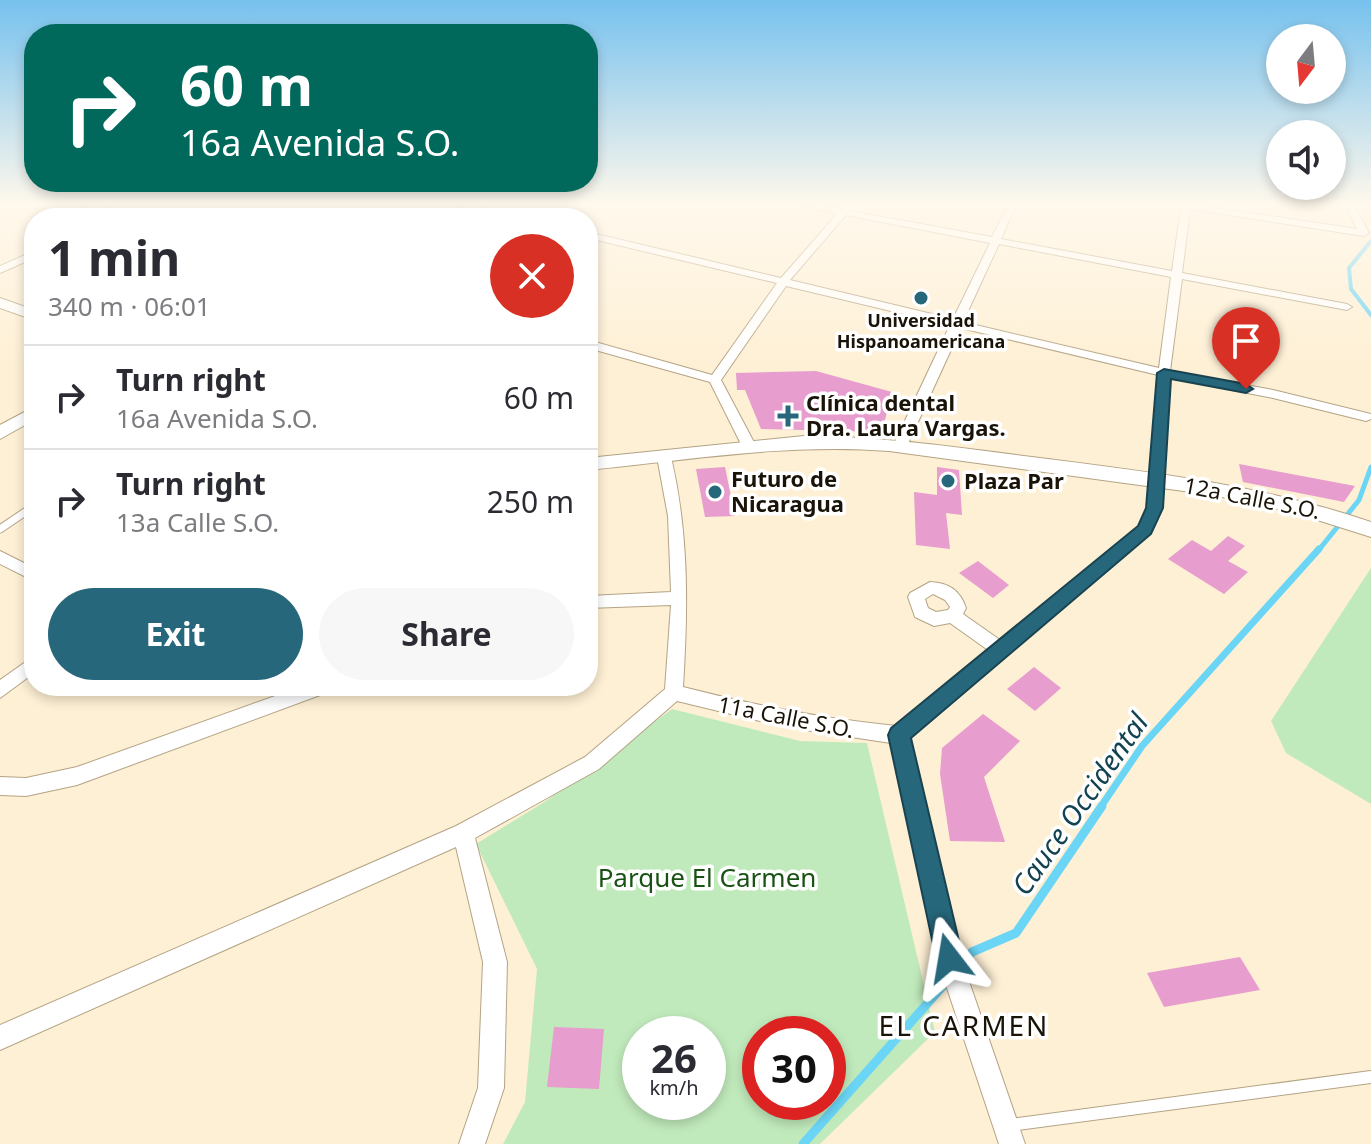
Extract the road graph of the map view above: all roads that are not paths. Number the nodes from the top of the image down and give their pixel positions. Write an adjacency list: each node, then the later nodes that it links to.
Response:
1 (688, 258): 9 (street)
2 (804, 258): 9 (street)
3 (986, 258): 13 (street)
4 (1087, 258): 8 (street)
5 (1177, 258): 8 (street)
6 (24, 259): 7 (street)
7 (0, 270)
8 (1175, 275): 11 (street); 15 (street)
9 (784, 281): 13 (street); 16 (street)
10 (0, 303): 12 (street)
11 (1347, 307)
12 (24, 311)
13 (955, 322): 15 (street); 21 (street)
14 (598, 347): 16 (street)
15 (1164, 373): 17 (street); 24 (street)
16 (715, 380): 20 (street)
17 (1366, 417)
18 (24, 418): 19 (street)
19 (0, 433)
20 (749, 446): 21 (street, 12a Calle S.O.); 22 (street)
21 (900, 446): 24 (street, 12a Calle S.O.)
22 (664, 457): 23 (street); 30 (street)
23 (598, 463)
24 (1156, 479): 27 (street, 12a Calle S.O.); 33 (street)
25 (24, 513): 26 (lane)
26 (0, 529)
27 (1371, 530)
28 (0, 557): 29 (street)
29 (24, 569)
30 (681, 598): 31 (street); 36 (street)
31 (598, 602)
32 (953, 616): 33 (street)
33 (1000, 649): 38 (street)
34 (24, 671): 35 (street)
35 (0, 690)
36 (674, 692): 38 (street, 11a Calle S.O.); 40 (street)
37 (297, 696): 39 (street)
38 (899, 735): 43 (street)
39 (0, 786)
40 (463, 833): 41 (street); 44 (street)
41 (0, 1038)
42 (1371, 1077): 43 (lane)
43 (1009, 1135)
44 (472, 1144)

